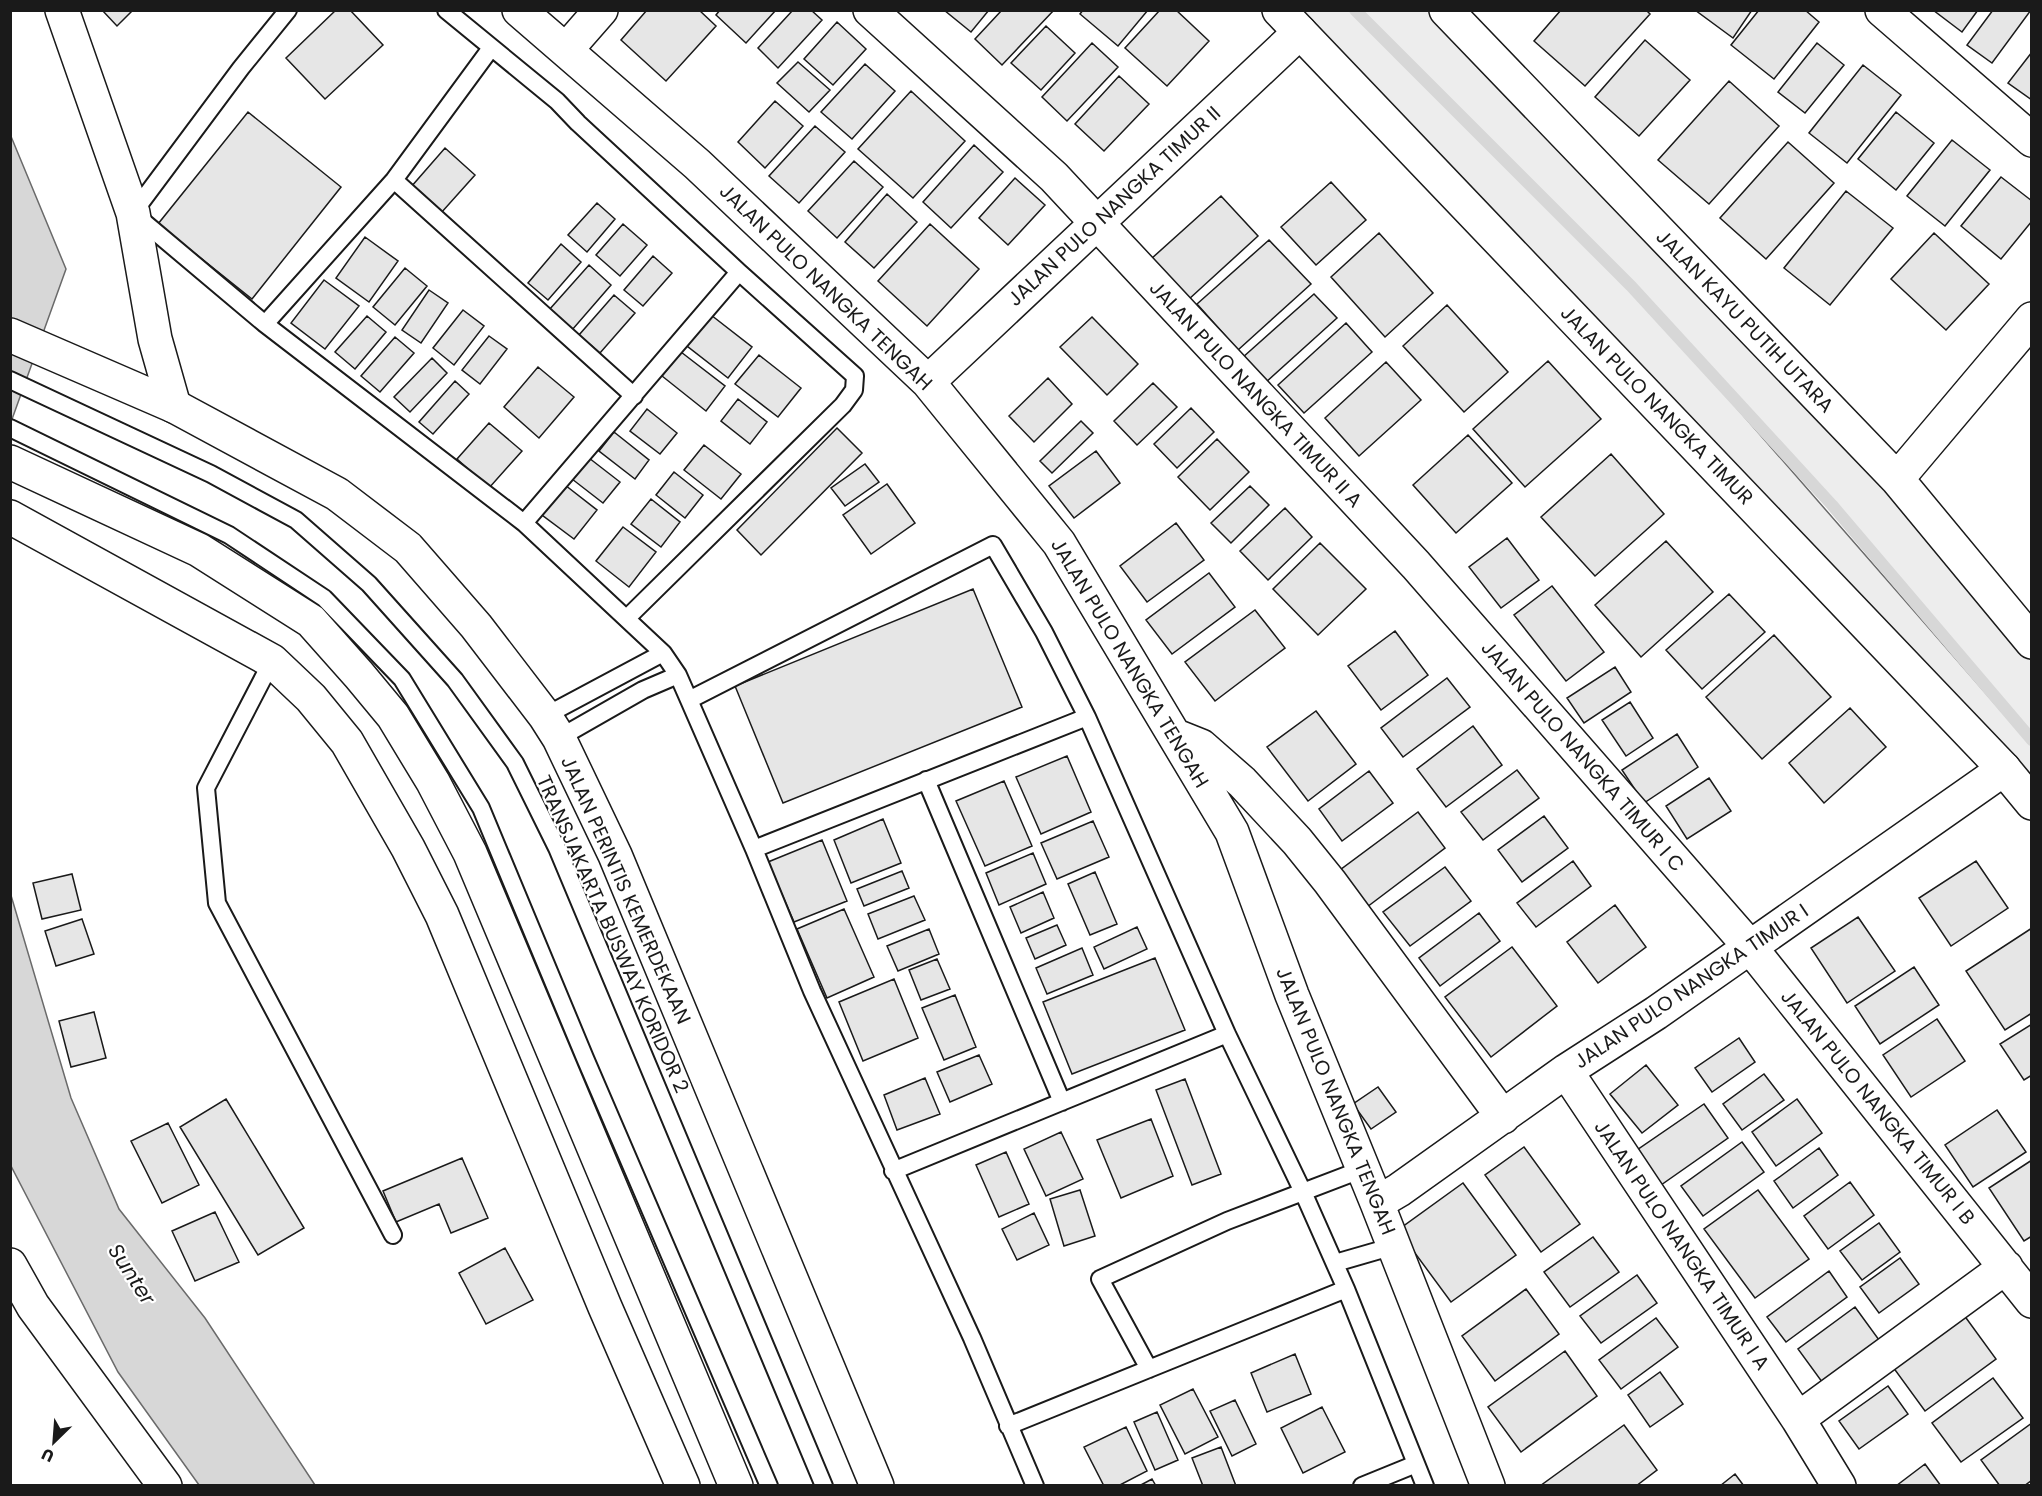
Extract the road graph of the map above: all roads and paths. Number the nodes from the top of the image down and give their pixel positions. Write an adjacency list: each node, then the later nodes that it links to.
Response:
1 (62, 10): 14 (main road)
2 (288, 10): 14 (lane)
3 (446, 10): 10 (lane)
4 (519, 10): 11 (main road, JALAN PULO NANGKA TENGAH)
5 (601, 10): 11 (main road)
6 (870, 10): 15 (main road, JALAN PULO NANGKA TIMUR II A)
7 (1446, 10): 26 (main road, JALAN KAYU PUTIH UTARA)
8 (1882, 10): 12 (main road)
9 (1289, 21): 15 (main road, JALAN PULO NANGKA TIMUR II); 39 (main road, JALAN PULO NANGKA TIMUR)
10 (491, 48): 13 (lane); 16 (lane)
11 (566, 50): 21 (main road, JALAN PULO NANGKA TENGAH)
12 (2031, 140)
13 (394, 180): 18 (lane); 22 (lane)
14 (133, 213): 18 (lane); 23 (main road)
15 (1096, 224): 21 (main road, JALAN PULO NANGKA TIMUR II); 29 (main road, JALAN PULO NANGKA TIMUR II A)
16 (739, 272): 22 (lane); 30 (lane)
17 (2031, 319): 26 (main road)
18 (265, 324): 28 (lane)
19 (10, 335): 23 (main road, JALAN PERINTIS KEMERDEKAAN)
20 (10, 380): 67 (lane, TRANSJAKARTA BUSWAY KORIDOR 2)
21 (928, 382): 38 (main road, JALAN PULO NANGKA TENGAH)
22 (633, 396): 28 (lane)
23 (174, 406): 37 (main road, JALAN PERINTIS KEMERDEKAAN)
24 (10, 428): 25 (lane)
25 (29, 459): 65 (main road); 66 (lane)
26 (1897, 478): 31 (main road, JALAN KAYU PUTIH UTARA)
27 (10, 517): 33 (main road)
28 (524, 523): 30 (lane)
29 (1416, 565): 43 (main road, JALAN PULO NANGKA TIMUR I C)
30 (627, 618): 32 (lane)
31 (2031, 642)
32 (663, 653): 34 (lane); 37 (lane)
33 (272, 661): 52 (lane); 64 (main road)
34 (678, 675): 35 (lane); 37 (lane)
35 (689, 700): 36 (lane); 42 (lane)
36 (1087, 717): 40 (lane); 44 (lane)
37 (552, 727): 68 (main road, JALAN PERINTIS KEMERDEKAAN)
38 (1174, 735): 47 (main road); 48 (main road, JALAN PULO NANGKA TENGAH)
39 (2004, 769): 41 (main road, JALAN PULO NANGKA TIMUR); 43 (main road, JALAN PULO NANGKA TIMUR I)
40 (926, 780): 42 (lane); 46 (lane)
41 (2031, 803)
42 (754, 849): 49 (lane)
43 (1750, 947): 45 (main road, JALAN PULO NANGKA TIMUR I); 56 (main road, JALAN PULO NANGKA TIMUR I B)
44 (1227, 1034): 46 (lane); 50 (lane)
45 (1566, 1071): 47 (main road, JALAN PULO NANGKA TIMUR I); 60 (main road, JALAN PULO NANGKA TIMUR I A)
46 (1062, 1102): 49 (lane)
47 (1503, 1116): 51 (main road, JALAN PULO NANGKA TIMUR I)
48 (1364, 1169): 50 (lane); 51 (main road, JALAN PULO NANGKA TENGAH)
49 (893, 1171): 61 (lane)
50 (1304, 1192): 54 (lane); 59 (lane)
51 (1377, 1203): 53 (main road, JALAN PULO NANGKA TENGAH)
52 (393, 1235)
53 (1394, 1246): 54 (lane); 72 (main road, JALAN PULO NANGKA TENGAH)
54 (1335, 1263): 57 (lane)
55 (10, 1265): 63 (main road)
56 (2006, 1266): 58 (main road, JALAN PULO NANGKA TIMUR I B); 60 (main road)
57 (1346, 1289): 59 (lane); 62 (lane)
58 (2031, 1300)
59 (1149, 1369): 61 (lane)
60 (1798, 1419): 73 (main road, JALAN PULO NANGKA TIMUR I A)
61 (1008, 1426): 69 (lane)
62 (1416, 1464): 70 (lane); 71 (lane)
63 (165, 1485)
64 (683, 1485)
65 (736, 1485)
66 (769, 1485)
67 (824, 1485)
68 (877, 1485)
69 (1035, 1485)
70 (1362, 1485)
71 (1425, 1485)
72 (1488, 1485)
73 (1839, 1485)

